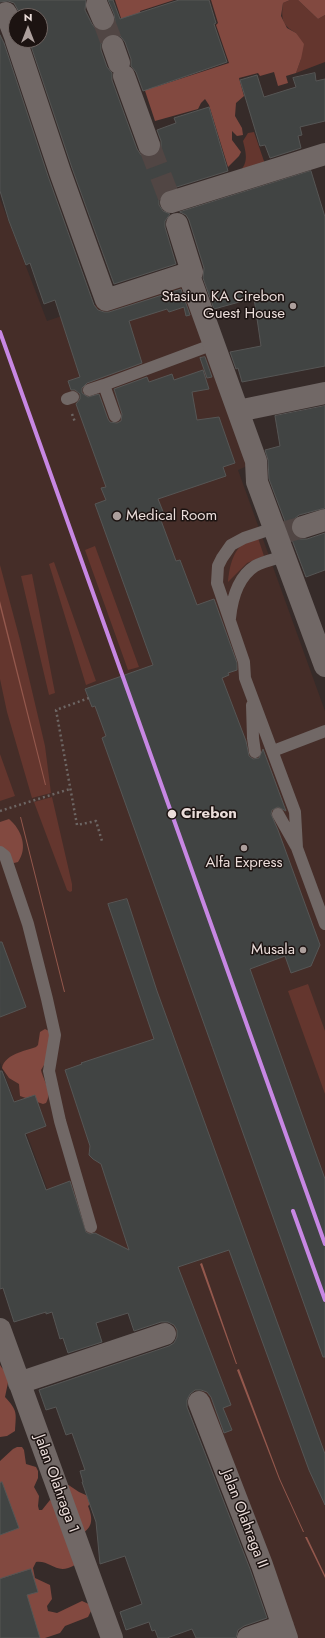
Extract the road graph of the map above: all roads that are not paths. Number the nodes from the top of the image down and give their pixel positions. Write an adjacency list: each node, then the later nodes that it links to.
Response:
1 (6, 13): 2 (street)
2 (8, 18)
3 (19, 48): 7 (street)
4 (118, 62): 5 (street)
5 (149, 144)
6 (325, 154): 7 (street)
7 (192, 272): 8 (street)
8 (214, 344): 9 (lane); 12 (street)
9 (104, 385): 10 (lane); 13 (lane)
10 (89, 390)
11 (325, 393): 12 (street)
12 (238, 411): 15 (street)
13 (115, 416)
14 (325, 520): 15 (street)
15 (285, 530): 16 (street); 17 (lane)
16 (285, 556): 17 (lane); 18 (street)
17 (229, 619): 19 (lane)
18 (325, 666)
19 (252, 696): 21 (lane); 22 (lane)
20 (325, 732): 21 (lane)
21 (273, 751): 24 (lane)
22 (255, 752)
23 (278, 814): 24 (lane)
24 (297, 848): 26 (lane)
25 (0, 852): 27 (lane)
26 (325, 924)
27 (91, 1227)
28 (0, 1329): 30 (street, Jalan Olahraga 1)
29 (165, 1334): 30 (street)
30 (19, 1383): 33 (street, Jalan Olahraga 1)
31 (199, 1402): 32 (street, Jalan Olahraga II)
32 (285, 1632): 34 (street)
33 (112, 1638)
34 (248, 1638)

